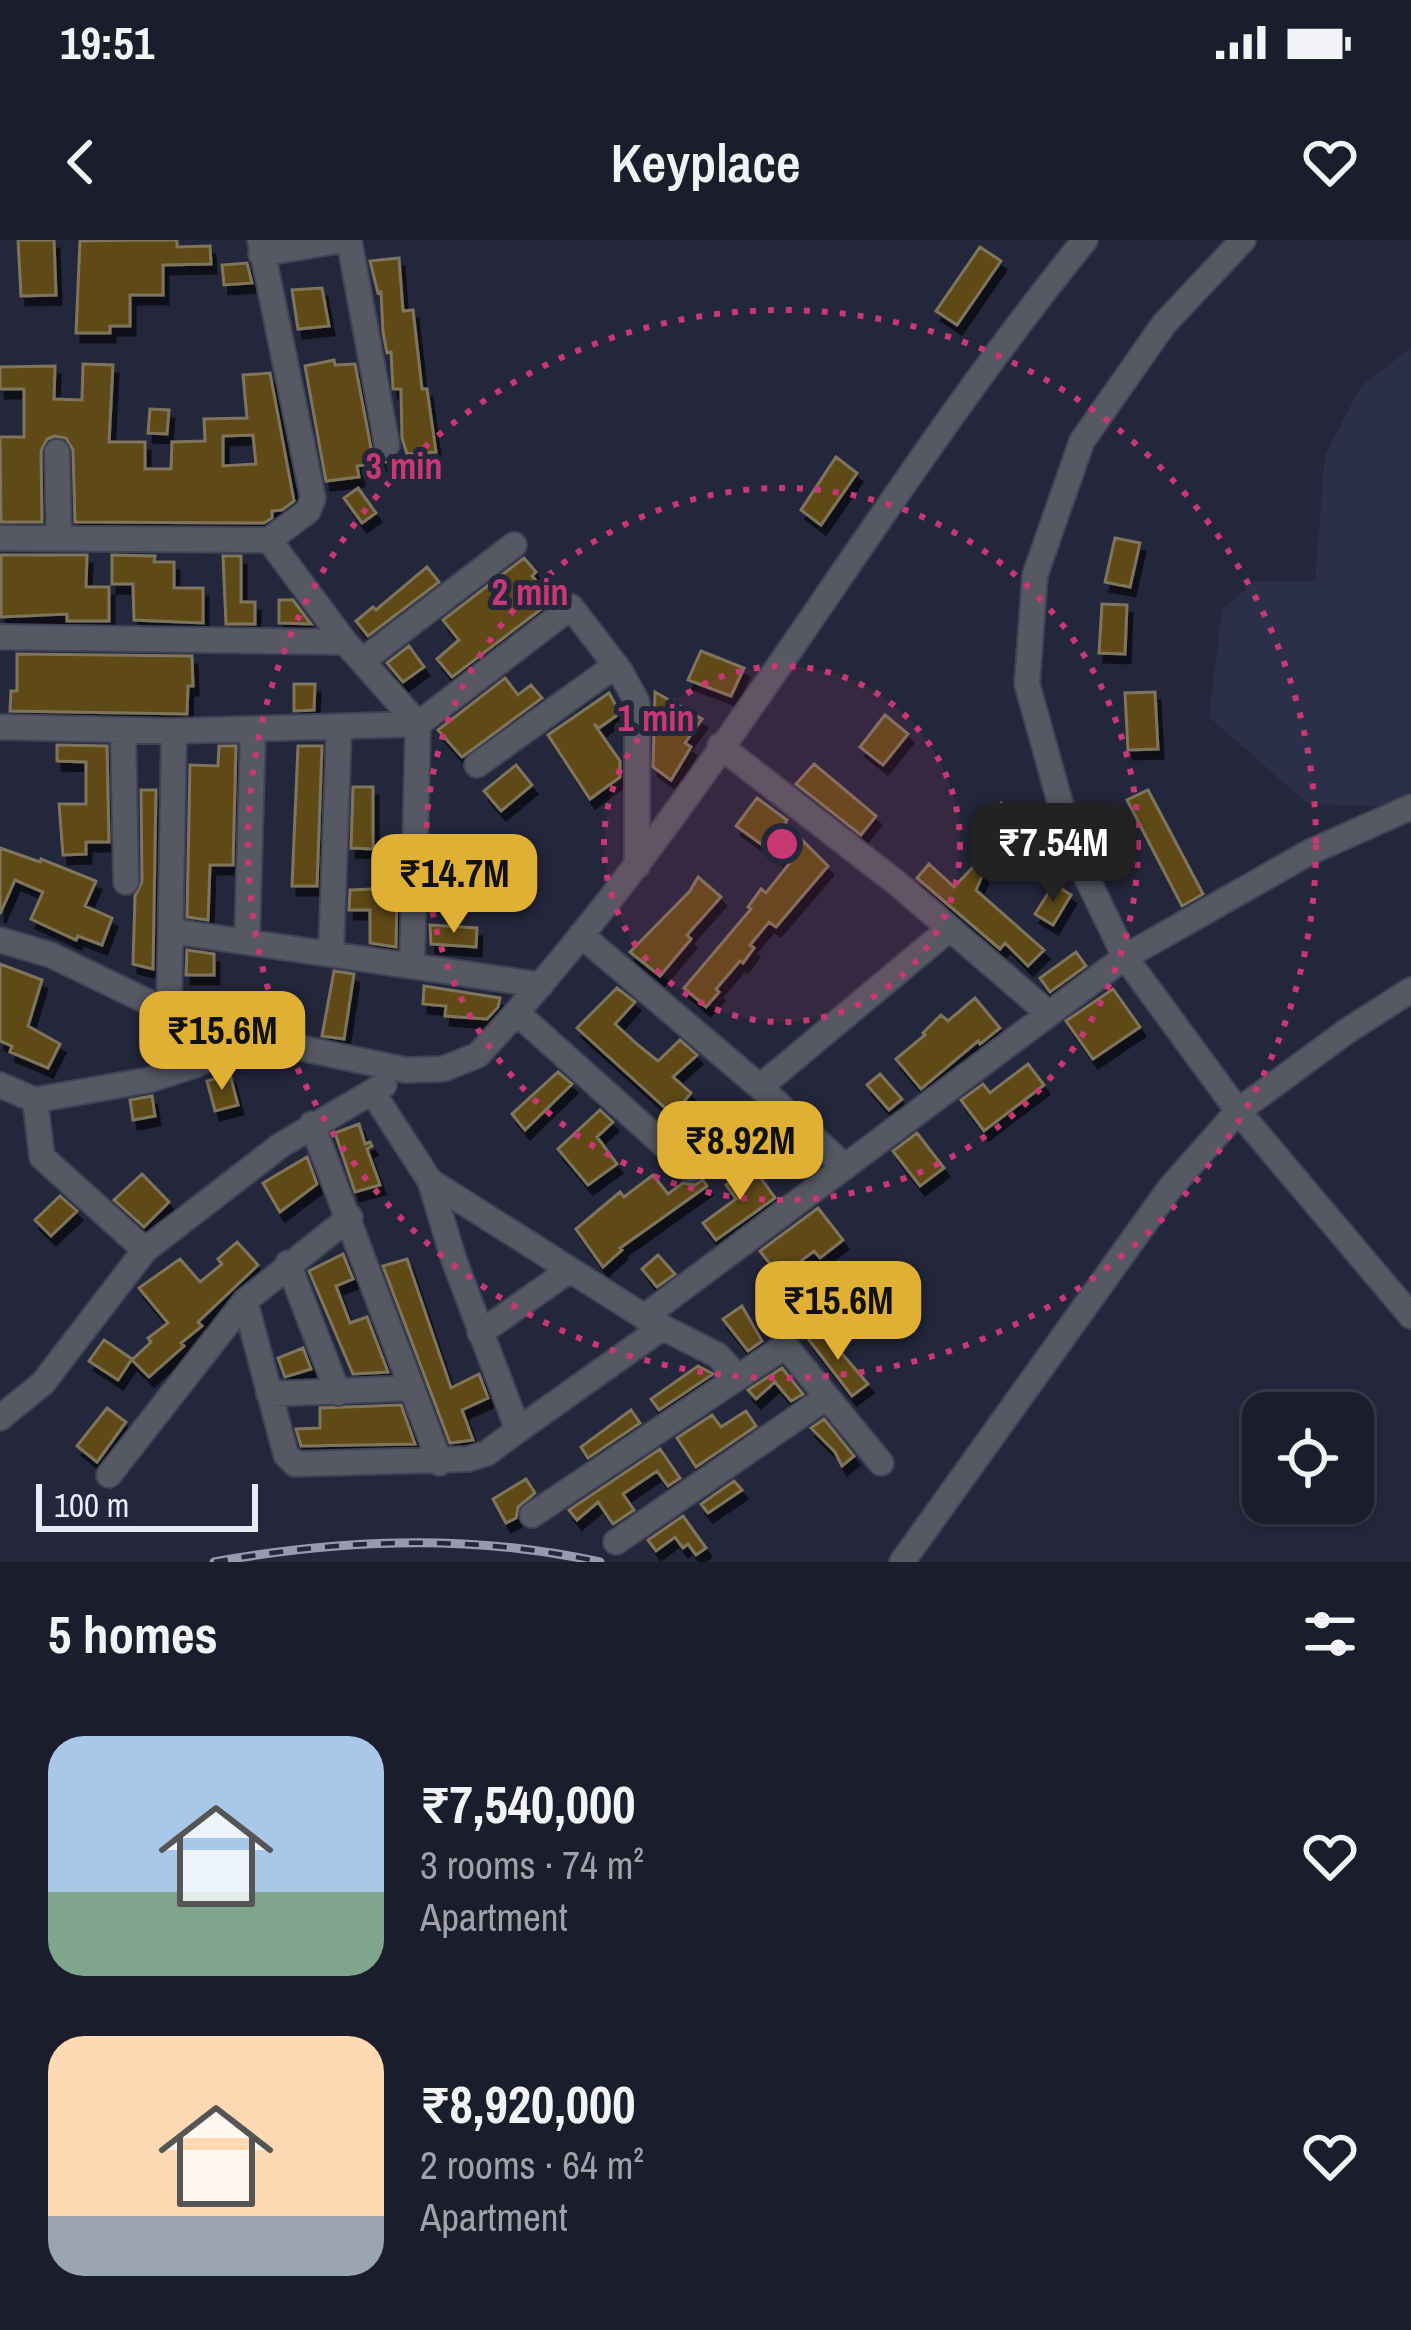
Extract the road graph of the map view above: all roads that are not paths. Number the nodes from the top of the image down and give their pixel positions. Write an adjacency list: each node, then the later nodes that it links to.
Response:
1 (346, 240): 4 (street); 5 (street)
2 (1085, 240): 20 (street)
3 (1243, 240): 31 (street)
4 (260, 247): 9 (street)
5 (387, 446)
6 (57, 452): 8 (street)
7 (0, 538): 8 (street)
8 (59, 538): 9 (street)
9 (269, 540): 12 (street)
10 (514, 545): 12 (street)
11 (0, 637): 12 (street)
12 (354, 652): 14 (street)
13 (616, 665): 14 (street); 21 (street); 23 (street)
14 (418, 724): 15 (street); 32 (street)
15 (339, 727): 17 (street); 30 (street)
16 (0, 728): 18 (street)
17 (254, 729): 19 (street); 29 (street)
18 (122, 730): 19 (street); 24 (street)
19 (174, 731): 26 (street)
20 (720, 746): 23 (street); 25 (street)
21 (477, 765)
22 (1411, 807): 31 (street)
23 (638, 866): 27 (street)
24 (126, 882)
25 (948, 929): 37 (street); 41 (street)
26 (171, 931): 29 (street); 35 (street)
27 (581, 935): 33 (street); 41 (street)
28 (0, 940): 35 (street)
29 (247, 942): 30 (street)
30 (331, 954): 32 (street)
31 (1124, 957): 37 (street); 44 (street)
32 (412, 966): 33 (street)
33 (541, 985): 36 (street)
34 (1411, 990): 44 (street)
35 (169, 1012): 38 (street)
36 (518, 1012): 39 (street); 47 (street)
37 (1047, 1012): 46 (street)
38 (228, 1028): 39 (street); 43 (street)
39 (406, 1070): 42 (street)
40 (0, 1085): 43 (street)
41 (760, 1087): 46 (street)
42 (373, 1093): 45 (street); 48 (street)
43 (34, 1100): 50 (street)
44 (1238, 1111): 54 (street); 69 (street)
45 (312, 1124): 49 (street); 50 (street)
46 (844, 1167): 55 (street)
47 (691, 1169)
48 (430, 1181): 52 (street); 56 (street)
49 (350, 1217): 51 (street); 58 (street)
50 (146, 1250): 62 (street)
51 (288, 1263): 53 (street); 59 (street)
52 (570, 1270): 55 (street); 56 (street)
53 (244, 1301): 60 (street); 66 (street)
54 (1411, 1316)
55 (654, 1322): 57 (street); 63 (street)
56 (480, 1333): 63 (street)
57 (738, 1378): 61 (street); 67 (street)
58 (412, 1388): 59 (street); 64 (street)
59 (338, 1393): 60 (street)
60 (269, 1394): 64 (street)
61 (827, 1397): 65 (street); 68 (street)
62 (0, 1418)
63 (518, 1430): 64 (street)
64 (440, 1463)
65 (881, 1463)
66 (109, 1475)
67 (532, 1515)
68 (616, 1543)
69 (902, 1562)

